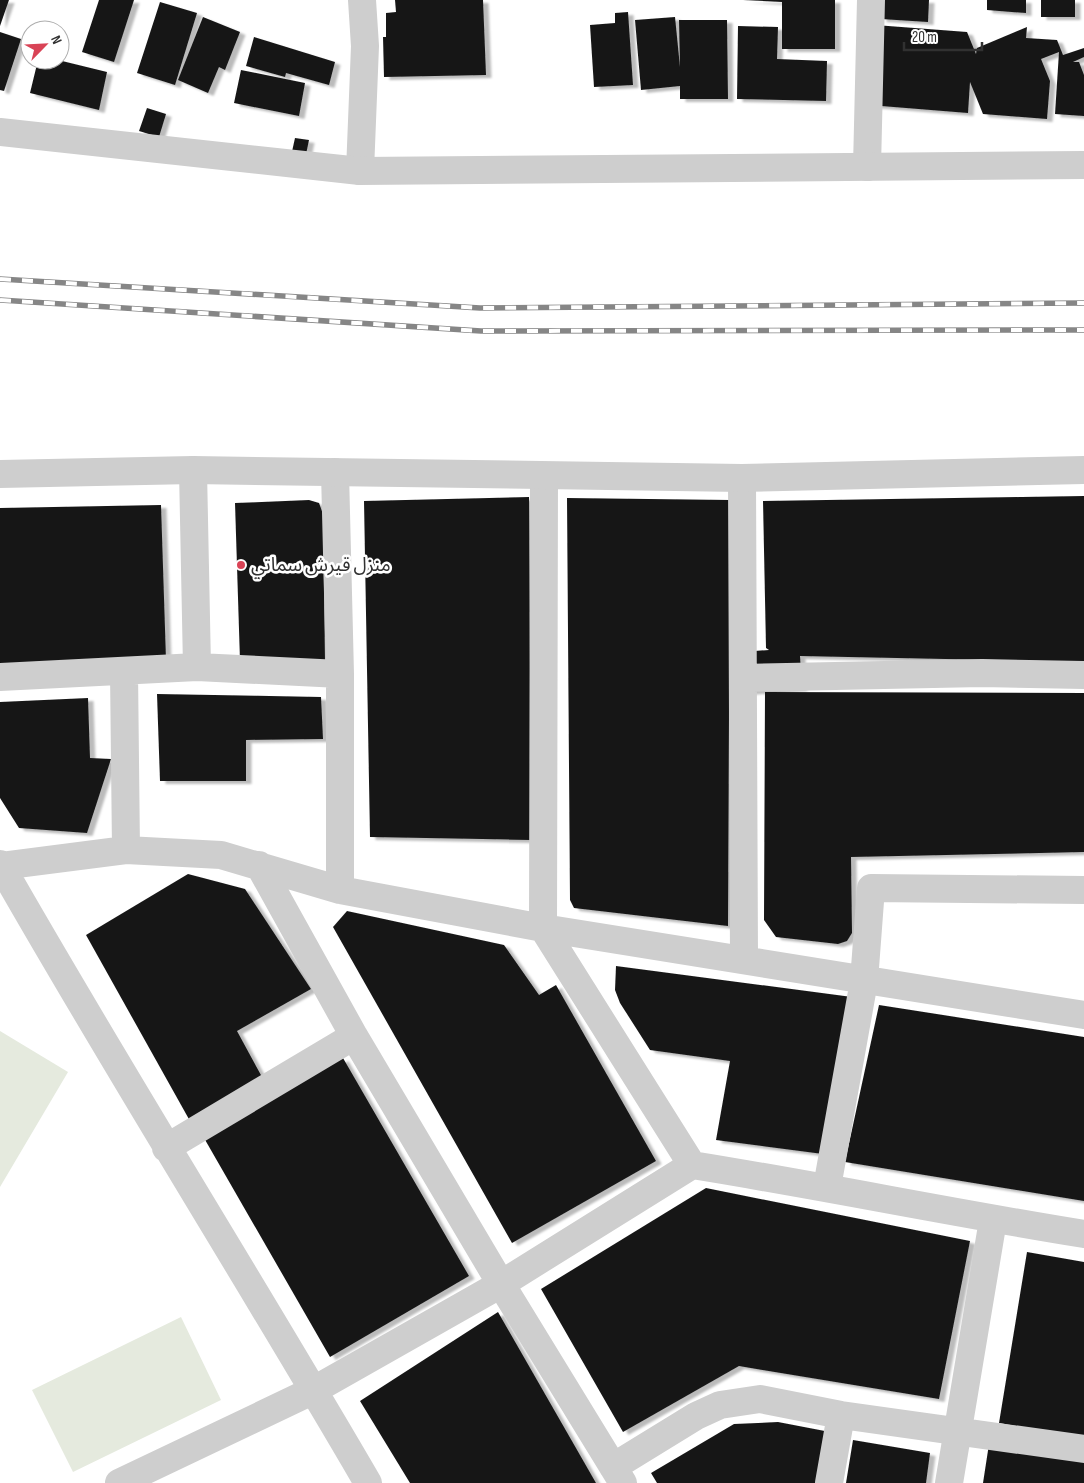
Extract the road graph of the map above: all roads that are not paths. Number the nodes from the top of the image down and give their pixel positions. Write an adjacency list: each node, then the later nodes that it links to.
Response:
1 (362, 0): 6 (street)
2 (871, 0): 5 (street)
3 (0, 132): 6 (street)
4 (1084, 165): 5 (street)
5 (867, 167): 6 (street)
6 (360, 172)
7 (193, 470): 9 (street); 10 (street); 13 (street)
8 (1084, 470): 12 (street)
9 (335, 472): 11 (street); 15 (street)
10 (0, 474)
11 (544, 476): 12 (street); 24 (street)
12 (742, 478): 18 (street)
13 (197, 667): 14 (street); 15 (street)
14 (124, 671): 17 (street); 19 (street)
15 (340, 674): 22 (street)
16 (1084, 674): 18 (street)
17 (0, 677)
18 (743, 678): 25 (street)
19 (126, 850): 20 (street); 21 (street)
20 (1, 865): 29 (street)
21 (259, 865): 22 (street); 28 (street)
22 (340, 890): 24 (street)
23 (1084, 890): 26 (street)
24 (543, 928): 25 (street); 30 (street)
25 (744, 958): 26 (street)
26 (864, 980): 27 (street); 31 (street)
27 (1084, 1015)
28 (354, 1036): 29 (street); 34 (street)
29 (166, 1148): 35 (street)
30 (692, 1165): 31 (street); 34 (street)
31 (827, 1187): 32 (street)
32 (993, 1220): 33 (street); 37 (street)
33 (1084, 1234)
34 (501, 1284): 35 (street); 39 (street)
35 (314, 1390): 40 (street); 41 (street)
36 (841, 1415): 37 (street); 39 (street); 42 (street)
37 (957, 1432): 38 (street); 43 (street)
38 (1084, 1449)
39 (618, 1475)
40 (119, 1483)
41 (368, 1483)
42 (830, 1483)
43 (949, 1483)

